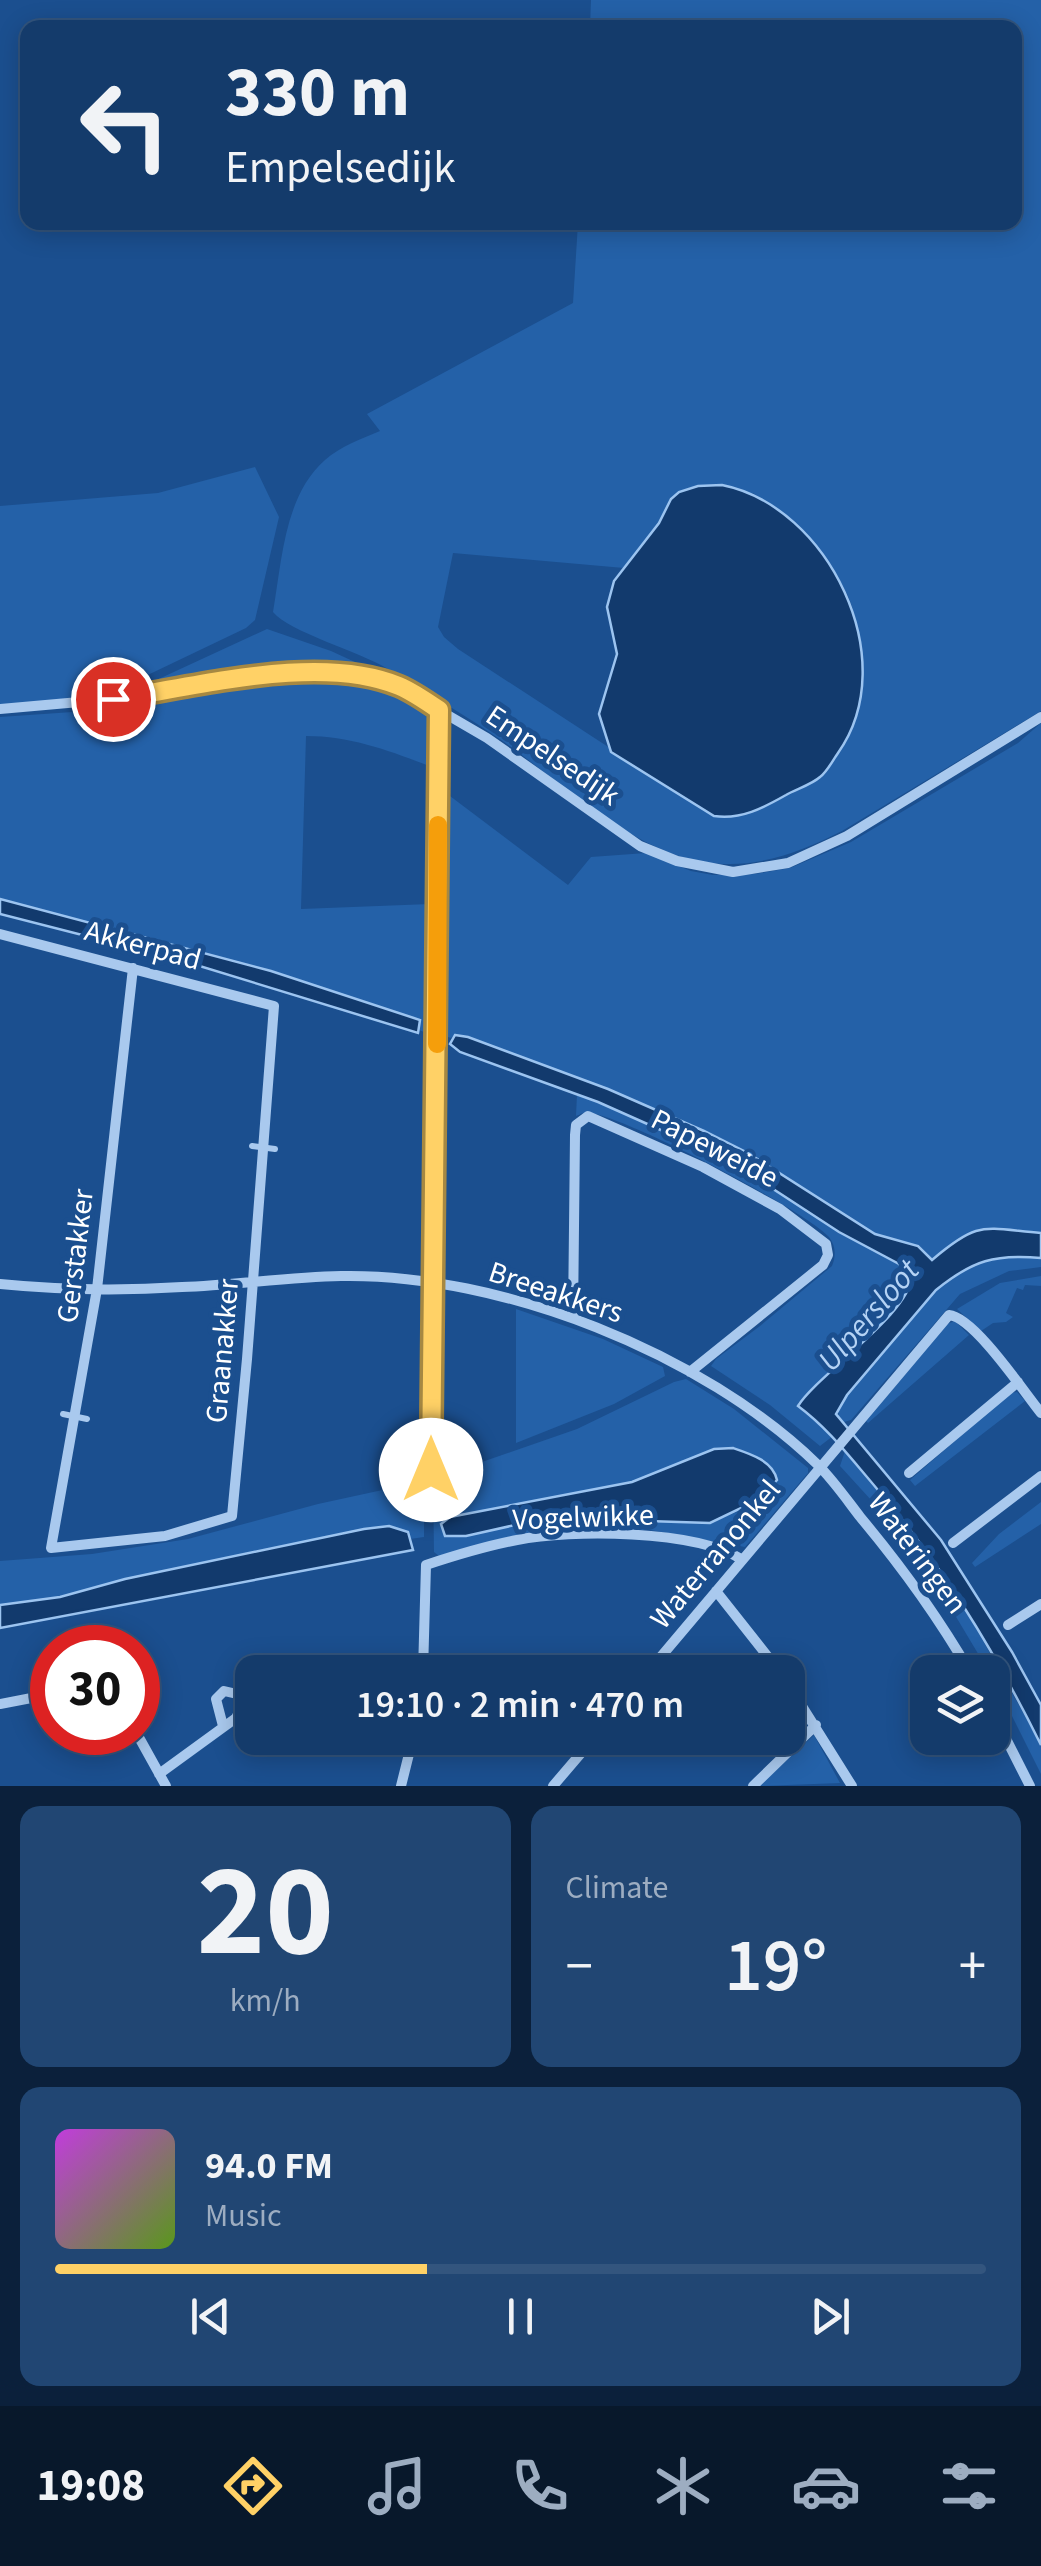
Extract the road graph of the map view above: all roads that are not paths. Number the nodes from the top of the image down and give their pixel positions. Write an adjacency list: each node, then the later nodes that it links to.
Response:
1 (0, 709): 2 (street, Empelsedijk)
2 (439, 710): 3 (street, Empelsedijk); 10 (street)
3 (1041, 716)
4 (0, 934): 5 (street, Akkerpad)
5 (133, 968): 6 (street, Akkerpad); 8 (street, Gerstakker)
6 (274, 1006): 9 (street, Graanakker)
7 (98, 1156): 8 (lane)
8 (113, 1157): 12 (street, Gerstakker)
9 (253, 1281): 10 (street, Breeakkers); 12 (street, Breeakkers); 22 (street, Graanakker)
10 (432, 1283): 13 (street, Breeakkers); 18 (street)
11 (0, 1284): 12 (street, Breeakkers)
12 (97, 1289): 22 (street, Gerstakker)
13 (573, 1318): 14 (street, Breeakkers); 14 (street, Papeweide)
14 (690, 1372): 17 (street, Breeakkers)
15 (1018, 1382): 16 (street); 17 (street, Waterranonkel); 19 (street)
16 (1041, 1413)
17 (820, 1467): 23 (street, Waterranonkel); 30 (street, Wateringen)
18 (431, 1470)
19 (909, 1473)
20 (1041, 1476): 21 (street)
21 (953, 1543)
22 (51, 1548)
23 (741, 1559): 24 (street, Waterranonkel); 27 (street, Vogelwikke)
24 (716, 1591): 28 (street, Waterranonkel); 29 (street)
25 (1041, 1604): 26 (street)
26 (1008, 1625)
27 (423, 1655)
28 (662, 1655)
29 (767, 1655)
30 (960, 1655)
31 (30, 1698): 32 (street)
32 (0, 1704)
33 (805, 1710): 35 (street)
34 (223, 1726): 40 (street)
35 (816, 1726): 44 (street); 45 (street)
36 (1010, 1747): 46 (street)
37 (148, 1755): 40 (street)
38 (409, 1755): 42 (street)
39 (579, 1755): 43 (street)
40 (158, 1774): 41 (street)
41 (166, 1786)
42 (402, 1786)
43 (553, 1786)
44 (753, 1786)
45 (852, 1786)
46 (1030, 1786)

